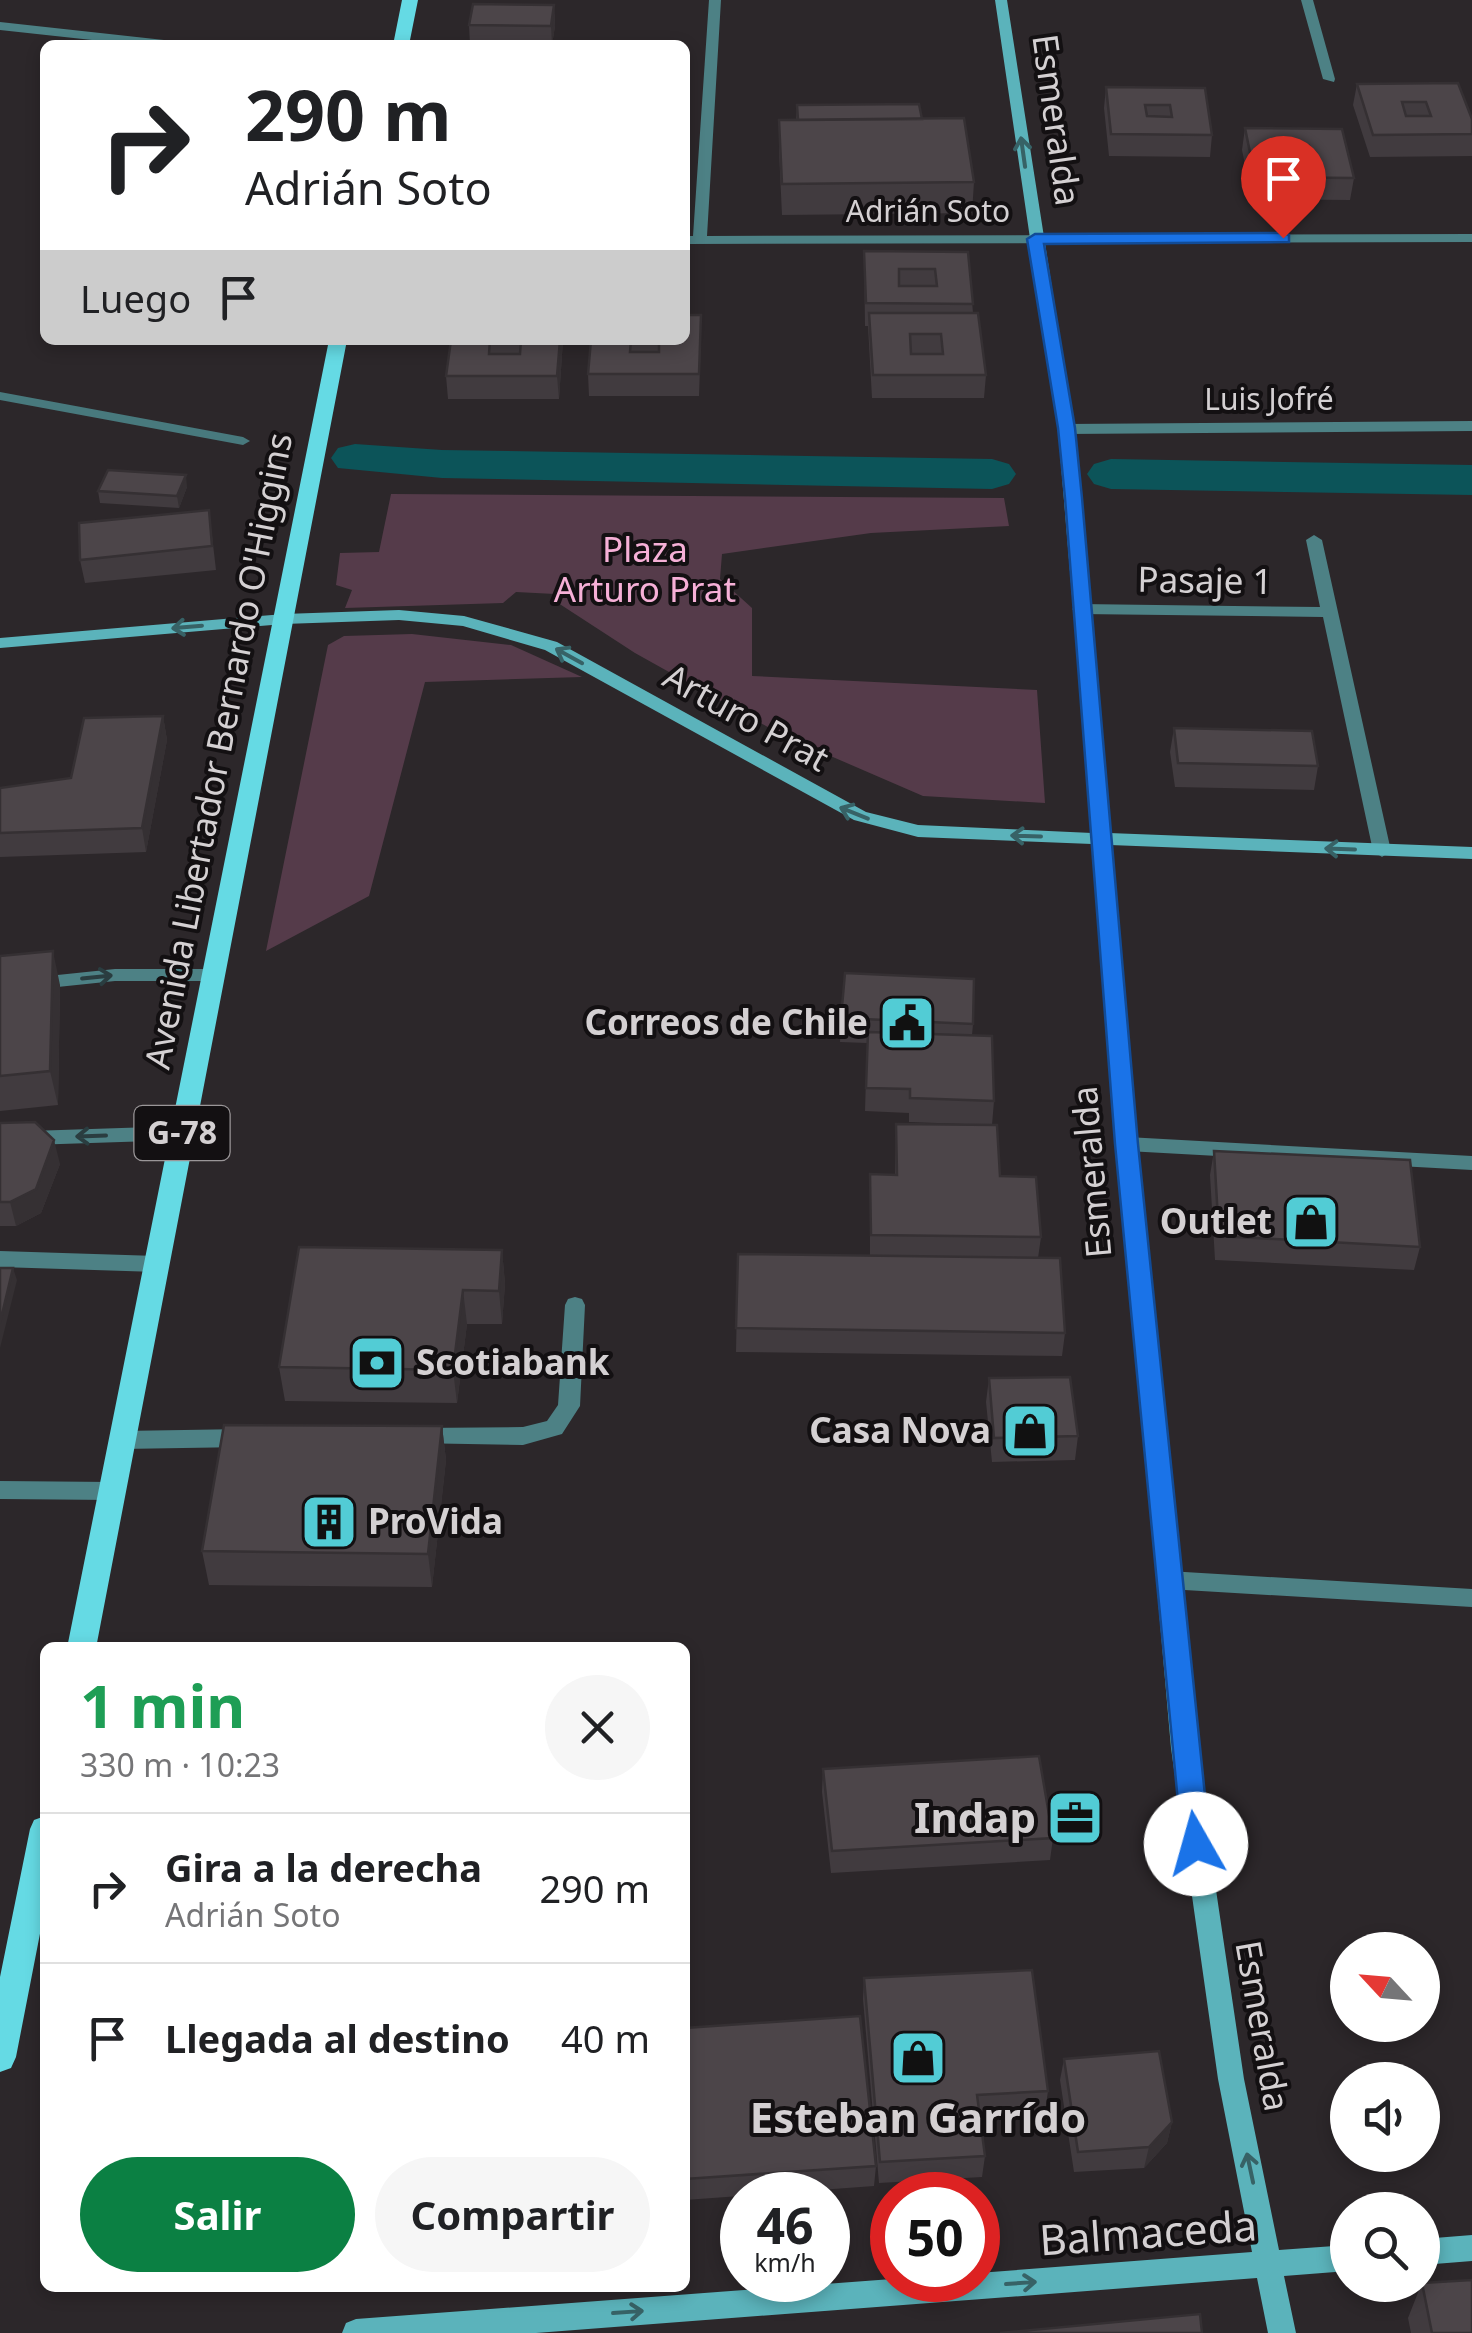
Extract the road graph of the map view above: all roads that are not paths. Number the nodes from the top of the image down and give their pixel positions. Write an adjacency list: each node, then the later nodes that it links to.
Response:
1 (410, 0): 7 (main road)
2 (715, 0): 11 (street)
3 (1001, 0): 10 (main road, Esmeralda, one-way to 3)
4 (1307, 0): 8 (street)
5 (0, 26): 6 (street)
6 (127, 40)
7 (402, 40)
8 (1330, 79)
9 (1472, 238): 10 (street, Adrián Soto)
10 (1035, 239): 11 (street, Adrián Soto); 14 (main road, Esmeralda)
11 (693, 240)
12 (337, 345): 18 (main road, Avenida Libertador Bernardo O'Higgins / G-78)
13 (1472, 426): 14 (street, Luis Jofré)
14 (1066, 428): 16 (main road, Esmeralda)
15 (1314, 540): 17 (street, Pasaje 1)
16 (1080, 609): 17 (street, Pasaje 1); 20 (main road, Esmeralda)
17 (1330, 612): 21 (street, Pasaje 1)
18 (284, 619): 19 (main road, Arturo Prat, one-way to 19); 20 (main road, Arturo Prat, one-way to 18); 23 (main road, Avenida Libertador Bernardo O'Higgins / G-78)
19 (0, 642)
20 (1103, 840): 21 (main road, Arturo Prat, one-way to 20); 27 (main road, Esmeralda)
21 (1382, 851): 22 (main road, Arturo Prat)
22 (1472, 853)
23 (214, 975): 24 (street, one-way to 23); 25 (main road, Avenida Libertador Bernardo O'Higgins / G-78)
24 (0, 987)
25 (182, 1133): 26 (street, one-way to 26); 30 (main road, Avenida Libertador Bernardo O'Higgins / G-78)
26 (0, 1139)
27 (1127, 1144): 28 (street); 37 (main road, Esmeralda)
28 (1472, 1163)
29 (0, 1259): 30 (street)
30 (157, 1264): 34 (main road, Avenida Libertador Bernardo O'Higgins / G-78)
31 (575, 1305): 32 (street)
32 (390, 1437)
33 (275, 1438): 34 (street)
34 (122, 1440): 36 (main road, Avenida Libertador Bernardo O'Higgins / G-78)
35 (0, 1490): 36 (street)
36 (112, 1491): 39 (main road, Avenida Libertador Bernardo O'Higgins / G-78)
37 (1168, 1580): 38 (street); 45 (main road, Esmeralda, one-way to 37)
38 (1472, 1598)
39 (82, 1642)
40 (40, 1854): 41 (main road)
41 (0, 2057)
42 (1472, 2248): 43 (main road)
43 (1440, 2251)
44 (1330, 2259): 45 (main road, Balmaceda)
45 (1270, 2264): 46 (main road, Balmaceda, one-way to 45); 47 (main road, Esmeralda)
46 (356, 2333)
47 (1282, 2333)

